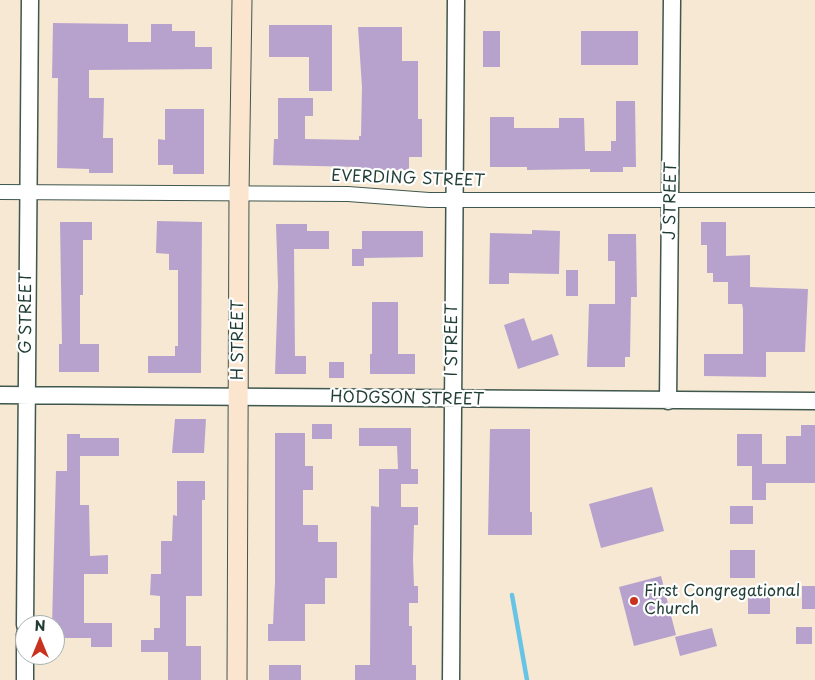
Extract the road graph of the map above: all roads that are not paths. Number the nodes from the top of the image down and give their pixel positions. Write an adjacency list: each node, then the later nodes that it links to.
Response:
1 (30, 0): 6 (street, G STREET)
2 (242, 0): 7 (main road, H STREET)
3 (456, 0): 8 (street, I STREET)
4 (672, 0): 9 (street, J STREET)
5 (0, 192): 6 (street, EVERDING STREET)
6 (28, 192): 7 (street, EVERDING STREET); 12 (street, G STREET)
7 (239, 194): 8 (street, EVERDING STREET); 13 (main road, H STREET)
8 (454, 199): 9 (street, EVERDING STREET); 14 (street, I STREET)
9 (671, 200): 10 (street, EVERDING STREET); 15 (street, J STREET)
10 (815, 200)
11 (0, 395): 12 (street, HODGSON STREET)
12 (27, 395): 13 (street, HODGSON STREET); 17 (street, G STREET)
13 (239, 396): 14 (street, HODGSON STREET); 20 (main road, H STREET)
14 (453, 400): 15 (street, HODGSON STREET); 21 (street, I STREET)
15 (668, 401): 16 (street, HODGSON STREET)
16 (815, 401)
17 (25, 615)
18 (25, 665): 19 (street)
19 (25, 680)
20 (237, 680)
21 (451, 680)

